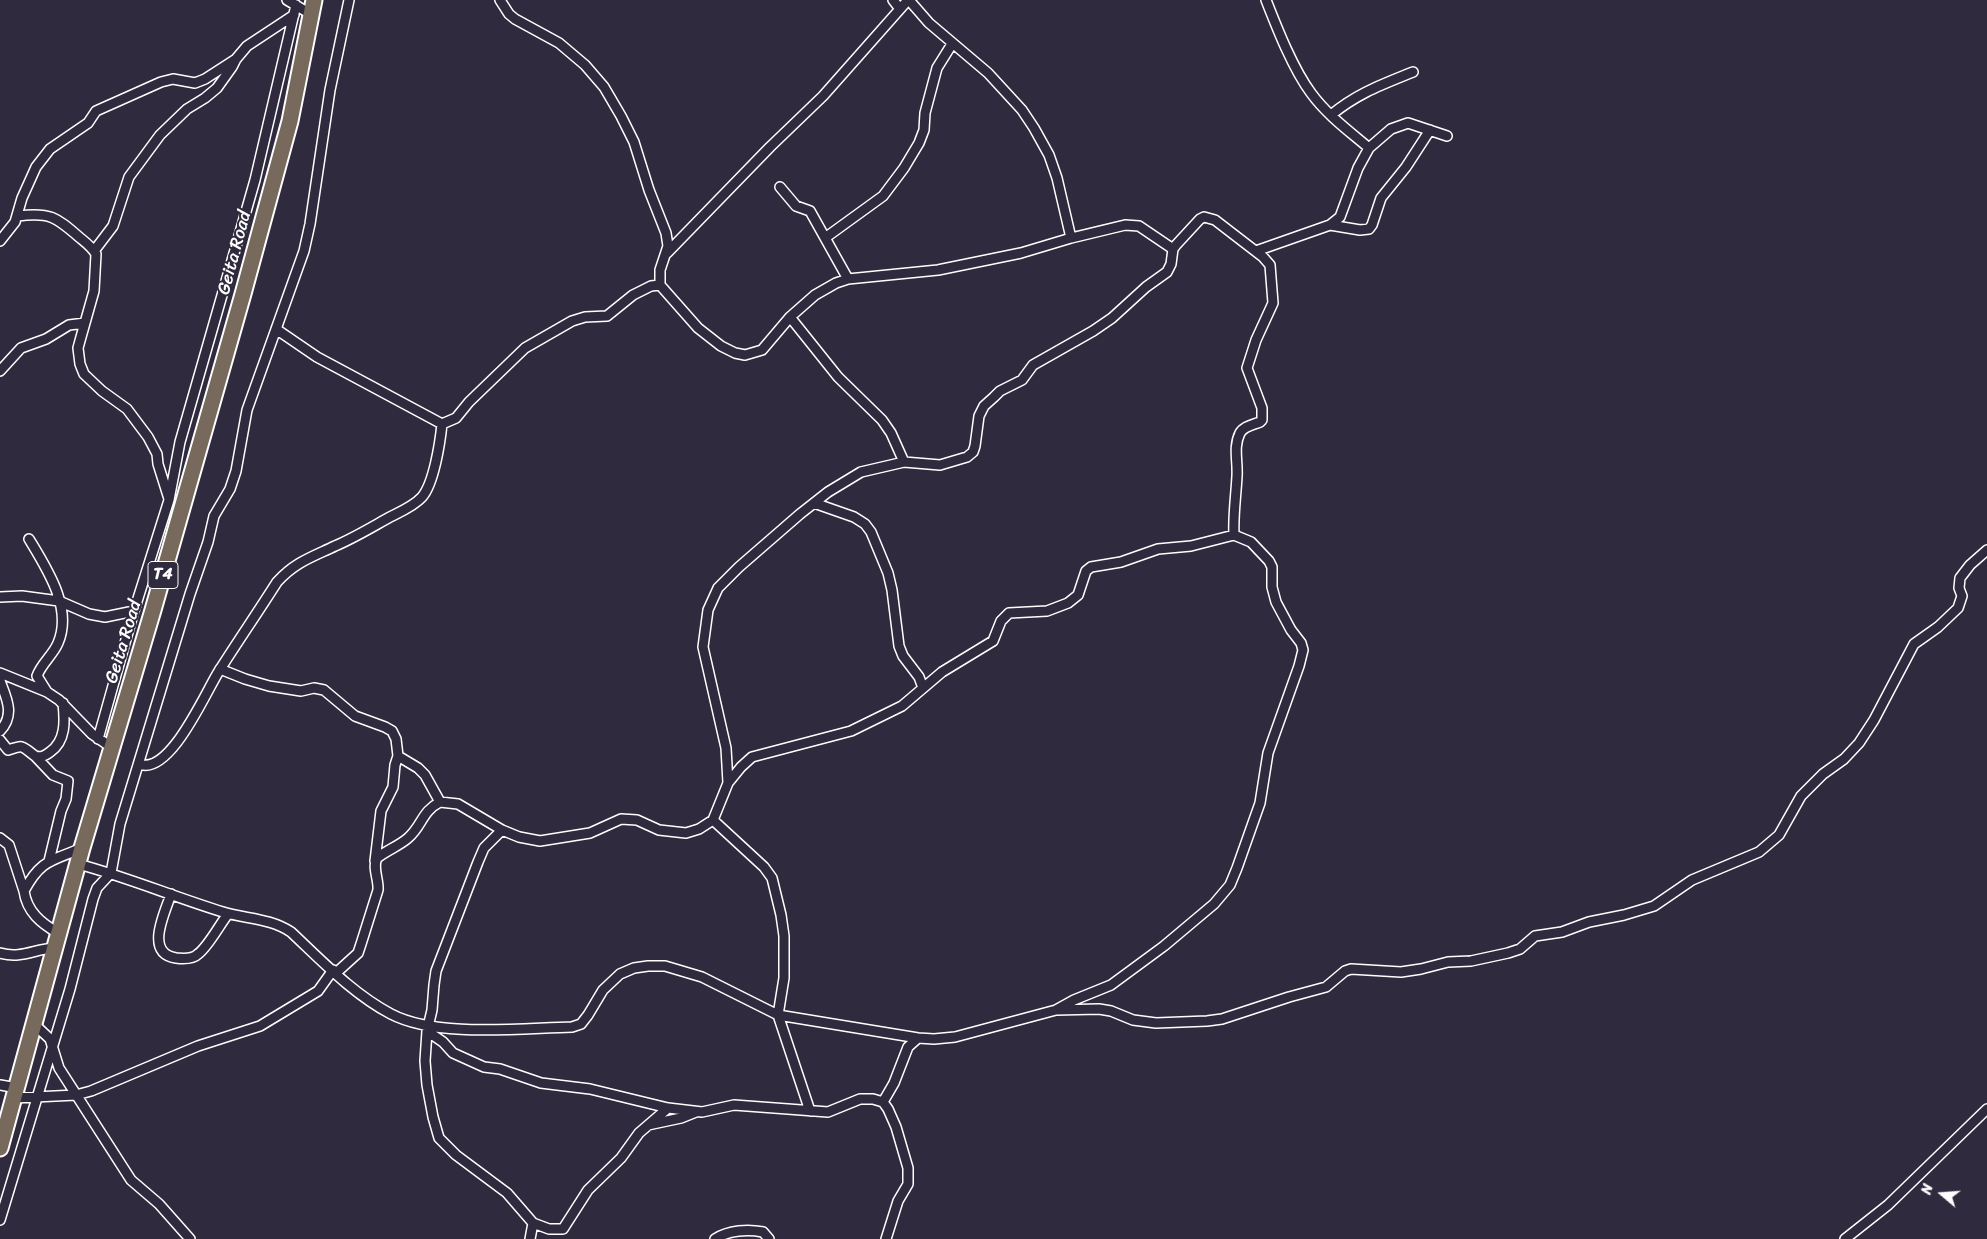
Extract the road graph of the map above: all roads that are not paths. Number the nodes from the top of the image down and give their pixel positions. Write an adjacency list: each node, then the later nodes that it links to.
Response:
1 (287, 0): 8 (street)
2 (314, 0): 11 (highway, Geita Road / T4)
3 (349, 0): 33 (street)
4 (500, 0): 28 (street)
5 (893, 0): 9 (street)
6 (909, 0): 9 (street); 12 (street)
7 (1266, 0): 15 (street)
8 (296, 5): 10 (street); 11 (street)
9 (900, 9): 28 (street)
10 (294, 15): 13 (street); 37 (street)
11 (312, 15): 53 (highway, Geita Road / T4)
12 (952, 44): 22 (street); 23 (street)
13 (236, 59): 20 (street); 26 (street)
14 (1413, 72): 15 (street)
15 (1331, 115): 18 (street)
16 (1430, 130): 17 (street); 18 (street); 21 (street)
17 (1447, 136)
18 (1369, 148): 21 (street)
19 (780, 187): 22 (street)
20 (18, 216): 24 (street); 26 (street)
21 (1330, 225): 27 (street)
22 (825, 238): 29 (street)
23 (1071, 238): 25 (street); 29 (street)
24 (0, 241)
25 (1173, 249): 27 (street); 36 (street)
26 (94, 251): 32 (street)
27 (1256, 251): 39 (street)
28 (667, 253): 30 (street)
29 (848, 279): 31 (street)
30 (660, 285): 31 (street); 35 (street)
31 (790, 317): 36 (street)
32 (85, 323): 34 (street); 37 (street)
33 (276, 329): 35 (street); 56 (street)
34 (0, 371)
35 (442, 424): 45 (street)
36 (904, 462): 38 (street)
37 (170, 500): 44 (street)
38 (814, 503): 48 (street); 57 (street)
39 (1234, 535): 48 (street); 73 (street)
40 (29, 539): 43 (street)
41 (1987, 550): 73 (street)
42 (0, 597): 43 (street)
43 (59, 600): 44 (street); 49 (street)
44 (134, 611): 53 (street)
45 (220, 669): 55 (street); 56 (street)
46 (0, 673): 49 (street)
47 (0, 681): 51 (street)
48 (923, 688): 57 (street)
49 (47, 692): 50 (street)
50 (63, 703): 53 (street); 54 (street)
51 (0, 731)
52 (0, 740): 54 (street)
53 (105, 743): 62 (highway, Geita Road / T4)
54 (35, 756): 63 (street)
55 (398, 756): 58 (street); 64 (street)
56 (138, 764): 66 (street)
57 (728, 783): 59 (street)
58 (440, 802): 60 (street); 64 (street)
59 (713, 820): 60 (street); 74 (street)
60 (502, 830): 76 (street)
61 (0, 838): 67 (street)
62 (82, 848): 63 (street); 65 (highway, Geita Road / T4)
63 (49, 861): 67 (street)
64 (375, 861): 72 (street)
65 (78, 864): 66 (street); 70 (highway, Geita Road / T4)
66 (111, 873): 68 (street); 78 (street)
67 (24, 891): 70 (street)
68 (171, 894): 69 (street); 69 (street)
69 (228, 914): 72 (street)
70 (56, 940): 71 (street); 75 (highway, Geita Road / T4)
71 (0, 953)
72 (335, 971): 76 (street); 81 (street)
73 (1056, 1010): 77 (street)
74 (778, 1015): 76 (street); 77 (street); 86 (street)
75 (34, 1024): 78 (street); 80 (highway, Geita Road / T4)
76 (427, 1028): 84 (street); 91 (street)
77 (918, 1038): 83 (street)
78 (53, 1044): 81 (street); 82 (street)
79 (0, 1086): 80 (street)
80 (15, 1093): 82 (street); 89 (highway, Geita Road / T4)
81 (76, 1095): 82 (street); 93 (street)
82 (38, 1096): 90 (street)
83 (882, 1102): 86 (street); 98 (street)
84 (668, 1108): 87 (street); 88 (street)
85 (1987, 1109): 99 (street)
86 (810, 1111): 87 (street)
87 (696, 1112): 88 (street)
88 (648, 1125): 92 (street)
89 (0, 1148)
90 (0, 1220)
91 (533, 1223): 92 (street); 94 (street)
92 (563, 1228): 95 (street)
93 (190, 1239)
94 (530, 1239)
95 (566, 1239)
96 (715, 1239): 97 (street)
97 (769, 1239)
98 (886, 1239)
99 (1845, 1239)

